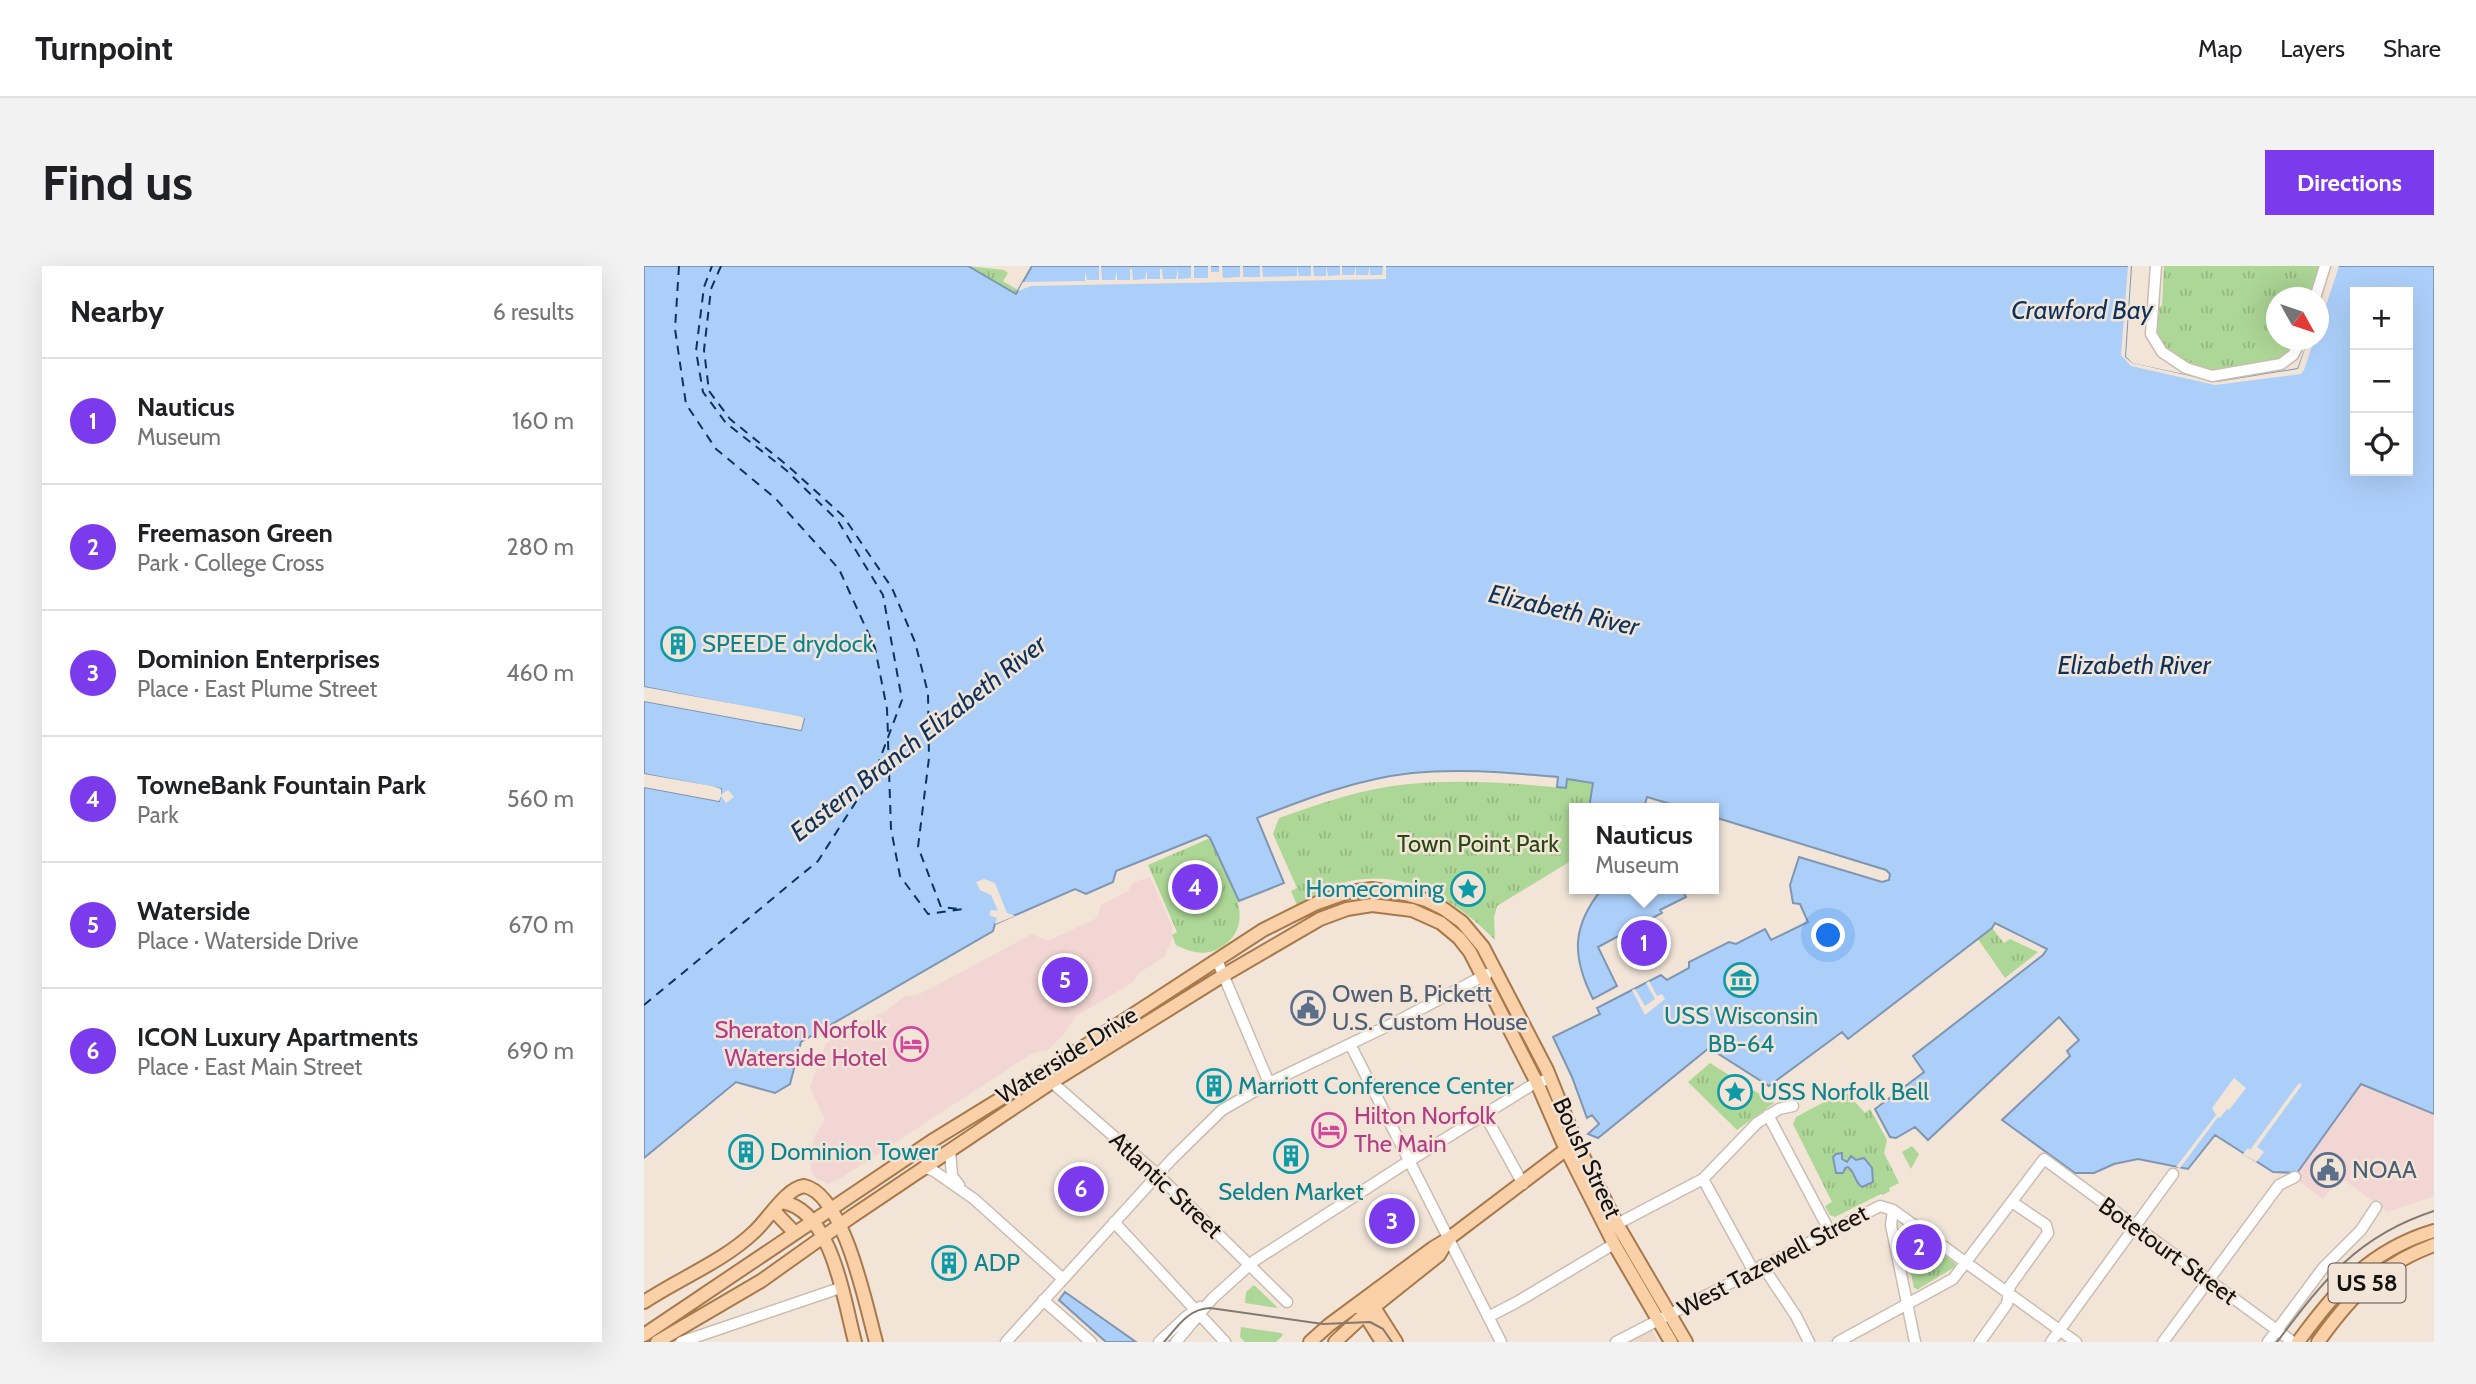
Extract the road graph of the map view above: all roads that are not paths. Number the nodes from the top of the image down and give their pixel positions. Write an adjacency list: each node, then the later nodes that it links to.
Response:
1 (2156, 266): 4 (street)
2 (2325, 266): 3 (street)
3 (2318, 287)
4 (2295, 350)
5 (1217, 960): 6 (main road, Waterside Drive); 7 (street); 9 (main road, Waterside Drive)
6 (1496, 969): 8 (street); 13 (main road, Boush Street)
7 (1224, 975): 8 (main road, Waterside Drive); 10 (main road, Waterside Drive); 15 (street)
8 (1483, 976): 11 (street); 16 (main road, Boush Street)
9 (1189, 978): 10 (main road); 12 (main road, Waterside Drive)
10 (1188, 998): 14 (main road, Waterside Drive)
11 (1350, 1044): 15 (street); 22 (street)
12 (1041, 1073): 14 (street, Atlantic Street); 32 (main road, Waterside Drive)
13 (1551, 1079): 16 (street); 20 (main road, Boush Street)
14 (1052, 1082): 21 (main road, Waterside Drive); 25 (street, Atlantic Street)
15 (1269, 1083): 25 (street)
16 (1536, 1083): 18 (street); 20 (main road, Boush Street)
17 (1793, 1106): 19 (street)
18 (1485, 1115): 22 (street); 28 (street)
19 (1769, 1115): 27 (street); 40 (street)
20 (1571, 1146): 28 (main road); 37 (main road, Boush Street); 45 (main road, Boush Street)
21 (950, 1150): 23 (main road, Waterside Drive); 29 (street)
22 (1409, 1161): 44 (street); 48 (street)
23 (925, 1167): 29 (street); 38 (main road, Waterside Drive)
24 (2173, 1174): 39 (street)
25 (1157, 1175): 36 (street); 48 (street, Atlantic Street)
26 (2295, 1177): 51 (street)
27 (1703, 1179): 37 (street); 49 (street)
28 (1523, 1184): 44 (main road)
29 (961, 1189): 50 (street)
30 (2012, 1202): 39 (street, Botetourt Street); 47 (street); 53 (street)
31 (2376, 1207): 64 (street)
32 (830, 1208): 34 (main road); 35 (main road, Waterside Drive); 38 (main road)
33 (1893, 1210): 40 (street, West Tazewell Street); 47 (street); 58 (street)
34 (779, 1211): 35 (main road); 42 (main road); 55 (main road)
35 (811, 1221): 42 (main road, Waterside Drive); 43 (main road)
36 (1114, 1222): 50 (street); 59 (street)
37 (1617, 1224): 61 (main road, Boush Street)
38 (840, 1225): 43 (main road, Waterside Drive); 62 (main road)
39 (2134, 1226): 51 (street, Botetourt Street); 63 (street)
40 (1829, 1230): 49 (street, West Tazewell Street)
41 (2434, 1231): 91 (main road, US 58)
42 (794, 1232): 65 (main road, Waterside Drive)
43 (824, 1237): 52 (main road); 67 (main road, Waterside Drive)
44 (1448, 1240): 57 (main road); 60 (street)
45 (1614, 1244): 60 (street); 61 (main road, Boush Street)
46 (2434, 1245): 92 (main road, US 58)
47 (1968, 1262): 53 (street); 58 (street)
48 (1250, 1265): 56 (street, Atlantic Street); 59 (street)
49 (1758, 1268): 61 (street, West Tazewell Street); 83 (street)
50 (1062, 1279): 54 (street)
51 (2208, 1280): 64 (street, Botetourt Street); 89 (street)
52 (840, 1289): 62 (main road); 68 (street); 69 (main road)
53 (2008, 1292): 63 (street); 86 (street)
54 (1043, 1300): 66 (street); 71 (street)
55 (644, 1302)
56 (1287, 1302)
57 (1366, 1305): 75 (main road); 76 (main road); 77 (main road); 78 (main road)
58 (1907, 1306): 84 (street); 85 (street)
59 (1198, 1312): 72 (street); 73 (street); 74 (street)
60 (1488, 1317): 79 (street)
61 (1665, 1318): 80 (street, West Tazewell Street); 81 (main road, Boush Street); 82 (main road, Boush Street)
62 (870, 1320): 70 (main road)
63 (2060, 1330): 87 (street); 88 (street)
64 (2277, 1330): 90 (street); 91 (street, Botetourt Street)
65 (644, 1335)
66 (1085, 1340)
67 (657, 1342)
68 (681, 1342)
69 (855, 1342)
70 (876, 1342)
71 (1006, 1342)
72 (1158, 1342)
73 (1176, 1342)
74 (1225, 1342)
75 (1310, 1342)
76 (1335, 1342)
77 (1382, 1342)
78 (1396, 1342)
79 (1500, 1342)
80 (1616, 1342)
81 (1671, 1342)
82 (1686, 1342)
83 (1809, 1342)
84 (1838, 1342)
85 (1915, 1342)
86 (1980, 1342)
87 (2051, 1342)
88 (2076, 1342)
89 (2163, 1342)
90 (2268, 1342)
91 (2295, 1342)
92 (2318, 1342)

